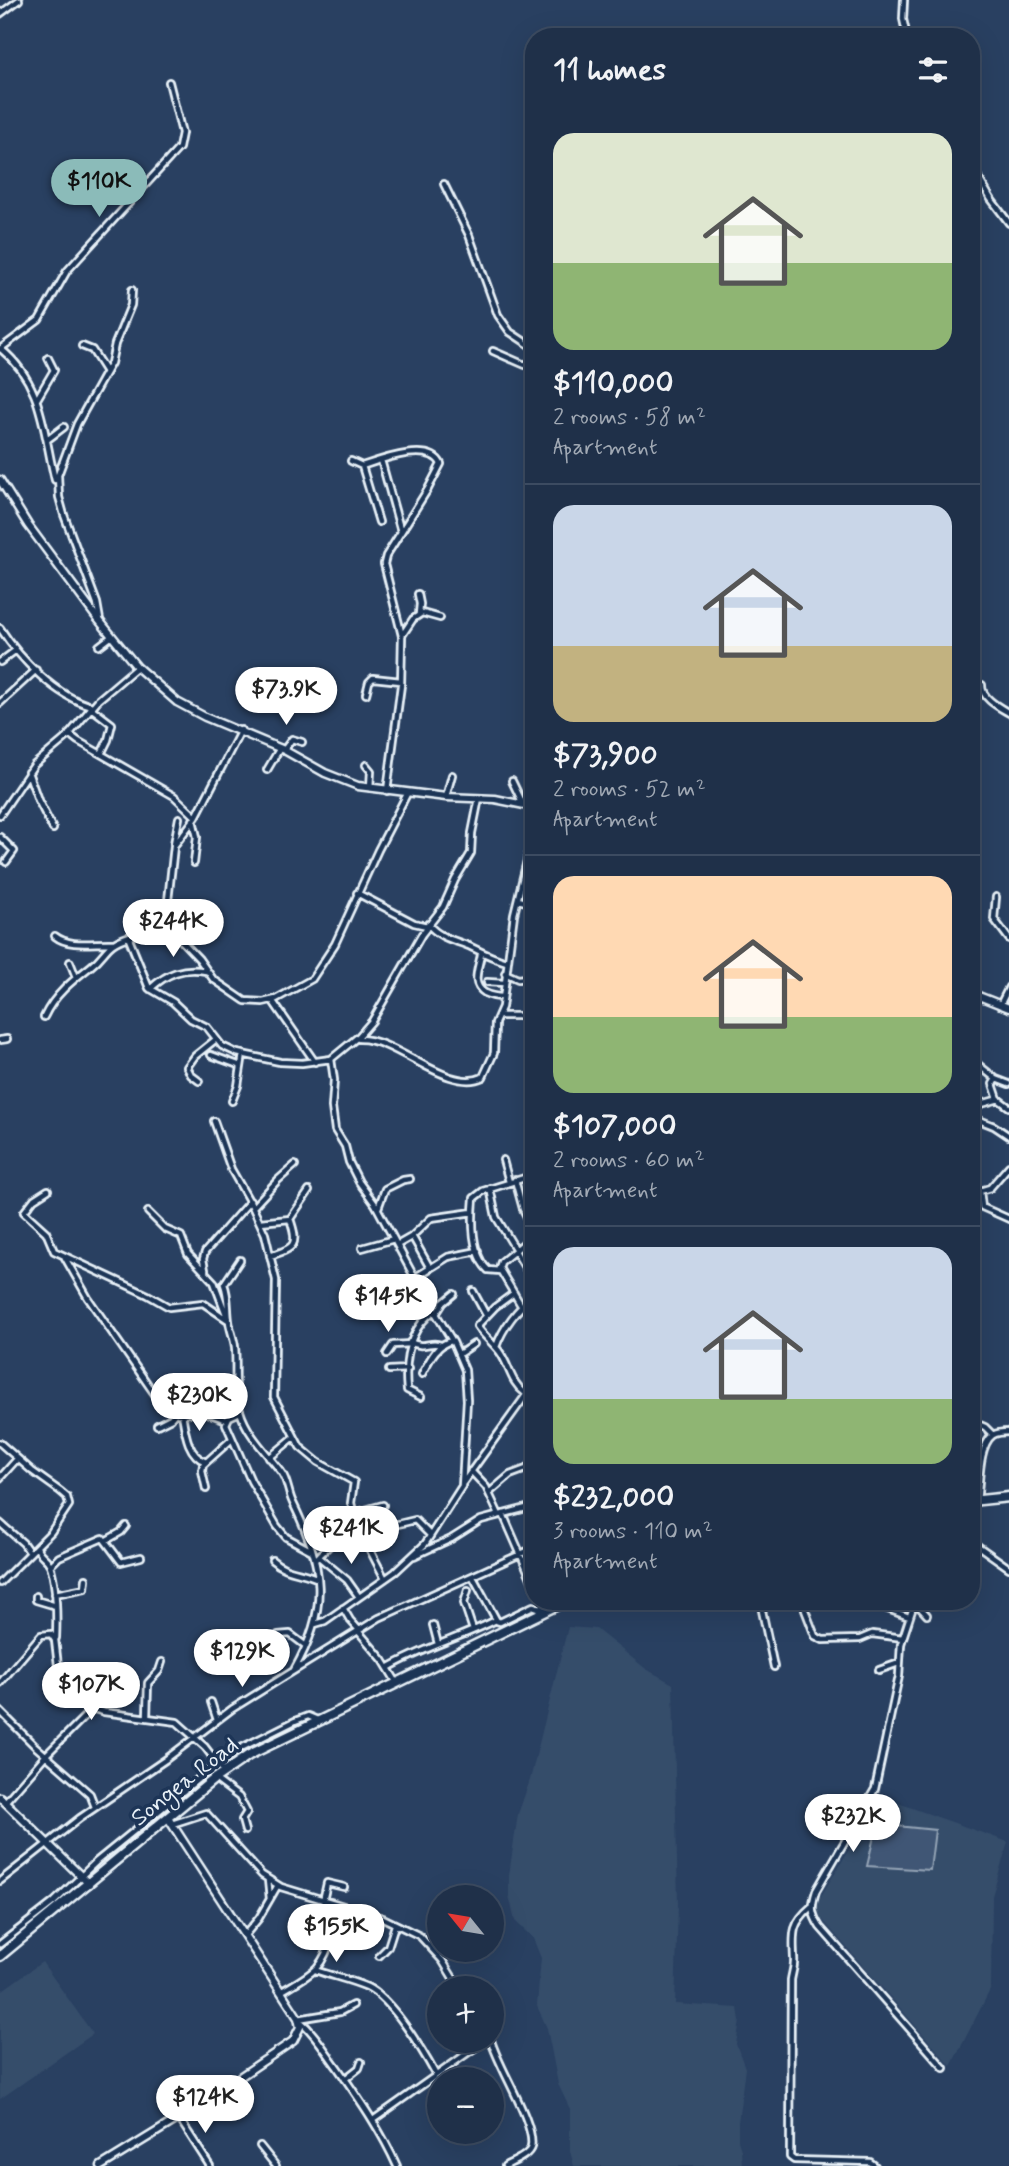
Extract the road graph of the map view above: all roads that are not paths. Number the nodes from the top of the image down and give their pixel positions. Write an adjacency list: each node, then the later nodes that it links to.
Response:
1 (19, 0): 3 (street)
2 (904, 0): 4 (street)
3 (0, 14)
4 (905, 28)
5 (169, 82): 12 (street)
6 (980, 180): 8 (street)
7 (443, 184): 10 (street)
8 (1009, 223)
9 (132, 290): 16 (street)
10 (525, 343)
11 (82, 346): 16 (street)
12 (1, 349): 17 (street)
13 (493, 351): 15 (street)
14 (48, 358): 17 (street)
15 (525, 365)
16 (107, 373): 24 (street)
17 (37, 400): 19 (street)
18 (64, 427): 19 (street)
19 (47, 440): 24 (street)
20 (381, 460): 22 (street); 26 (street); 26 (street)
21 (351, 461): 22 (street)
22 (362, 466): 25 (street)
23 (0, 480): 30 (street)
24 (57, 485): 30 (street)
25 (379, 522)
26 (401, 532): 33 (street)
27 (418, 594): 28 (street)
28 (419, 614): 29 (street); 33 (street)
29 (440, 618)
30 (100, 621): 32 (street)
31 (0, 628): 35 (street)
32 (112, 636): 34 (street); 37 (street)
33 (402, 636): 39 (street)
34 (99, 646)
35 (16, 650): 36 (street); 38 (street)
36 (0, 662)
37 (137, 667): 44 (street); 47 (street)
38 (36, 670): 42 (street); 43 (street)
39 (401, 681): 41 (street); 58 (street)
40 (982, 685): 45 (street)
41 (366, 694)
42 (0, 703)
43 (78, 703): 44 (street); 46 (street)
44 (91, 707): 46 (street); 51 (street)
45 (1009, 713)
46 (80, 720): 48 (street)
47 (241, 730): 50 (street); 65 (street)
48 (69, 734): 51 (street); 54 (street)
49 (302, 742): 50 (street)
50 (282, 749): 53 (street); 57 (street)
51 (101, 754): 65 (street)
52 (366, 765): 57 (street)
53 (267, 770)
54 (28, 772): 63 (street); 66 (street)
55 (452, 775): 60 (street)
56 (512, 781): 62 (street)
57 (370, 788): 58 (street)
58 (387, 791): 59 (street)
59 (407, 794): 60 (street); 72 (street)
60 (446, 797): 61 (street)
61 (479, 798): 62 (street); 77 (street)
62 (523, 804)
63 (0, 815)
64 (179, 818): 68 (street)
65 (194, 818): 68 (street); 70 (street)
66 (53, 828)
67 (0, 837): 69 (street)
68 (174, 846): 76 (street)
69 (6, 862)
70 (194, 863)
71 (525, 868): 74 (street)
72 (357, 894): 77 (street); 95 (street)
73 (996, 897): 80 (street)
74 (517, 900): 75 (street); 84 (street)
75 (525, 902)
76 (168, 915): 79 (street); 85 (street)
77 (428, 925): 82 (street); 102 (street)
78 (55, 936): 81 (street)
79 (131, 936): 81 (street); 92 (street)
80 (1008, 937)
81 (114, 943): 87 (street)
82 (481, 953): 84 (street); 93 (street)
83 (69, 962): 87 (street)
84 (507, 962): 86 (street)
85 (207, 971): 92 (street); 95 (street)
86 (505, 973): 88 (street); 90 (street)
87 (76, 976): 100 (street)
88 (525, 978)
89 (487, 982): 90 (street)
90 (504, 983): 93 (street)
91 (1009, 987): 96 (street)
92 (150, 989): 104 (street)
93 (503, 997): 98 (street)
94 (980, 997): 96 (street)
95 (272, 1000): 108 (street)
96 (999, 1005): 97 (street)
97 (1009, 1009)
98 (500, 1016): 99 (street); 102 (street)
99 (525, 1016)
100 (44, 1017)
101 (7, 1039): 103 (street)
102 (357, 1039): 107 (street)
103 (0, 1040)
104 (215, 1040): 105 (street); 112 (street)
105 (243, 1054): 108 (street); 109 (street)
106 (211, 1055): 109 (street)
107 (331, 1059): 108 (street); 134 (street)
108 (316, 1062)
109 (241, 1066): 115 (street)
110 (980, 1066): 111 (street)
111 (997, 1079): 113 (street); 114 (street)
112 (199, 1081)
113 (1009, 1084)
114 (999, 1099): 116 (street); 117 (street)
115 (232, 1101)
116 (980, 1104)
117 (1009, 1107)
118 (980, 1120): 120 (street)
119 (214, 1121): 132 (street)
120 (1009, 1136)
121 (503, 1160): 126 (street)
122 (295, 1165): 133 (street)
123 (1009, 1166): 130 (street)
124 (525, 1177): 126 (street)
125 (410, 1180): 134 (street)
126 (512, 1181): 127 (street); 137 (street)
127 (490, 1188): 136 (street); 145 (street)
128 (48, 1190): 147 (street)
129 (309, 1191): 138 (street)
130 (980, 1191)
131 (980, 1196): 139 (street)
132 (250, 1201): 133 (street); 152 (street)
133 (253, 1207): 140 (street)
134 (377, 1208): 143 (street)
135 (148, 1212): 152 (street)
136 (474, 1212): 141 (street); 146 (street)
137 (525, 1213)
138 (290, 1219): 140 (street); 148 (street)
139 (1009, 1219)
140 (260, 1222): 148 (street)
141 (412, 1236): 143 (street); 151 (street)
142 (525, 1241): 145 (street)
143 (396, 1242): 144 (street); 154 (street)
144 (362, 1248)
145 (515, 1250): 150 (street); 153 (street)
146 (478, 1251): 151 (street); 153 (street)
147 (64, 1256): 162 (street); 177 (street)
148 (270, 1256): 184 (street)
149 (240, 1259): 162 (street)
150 (525, 1267)
151 (429, 1268): 154 (street)
152 (205, 1271): 162 (street)
153 (500, 1271): 156 (street)
154 (415, 1278): 160 (street)
155 (473, 1291): 161 (street)
156 (514, 1293): 159 (street); 161 (street)
157 (454, 1294): 160 (street)
158 (525, 1304): 159 (street)
159 (522, 1307): 167 (street)
160 (435, 1312): 163 (street); 164 (street)
161 (486, 1315): 167 (street)
162 (229, 1321): 176 (street)
163 (452, 1340): 166 (street); 169 (street)
164 (410, 1343): 166 (street); 168 (street); 170 (street)
165 (474, 1344): 169 (street)
166 (441, 1345): 172 (street)
167 (496, 1348): 173 (street)
168 (387, 1354)
169 (459, 1354): 195 (street)
170 (408, 1369): 171 (street); 175 (street)
171 (389, 1370)
172 (422, 1374)
173 (525, 1390)
174 (525, 1395): 193 (street)
175 (421, 1397)
176 (240, 1412): 179 (street); 188 (street)
177 (175, 1413): 178 (street); 180 (street)
178 (182, 1413): 179 (street); 190 (street)
179 (227, 1420): 185 (street)
180 (157, 1425)
181 (980, 1425): 183 (street)
182 (1009, 1432): 183 (street)
183 (993, 1435): 187 (street)
184 (293, 1438): 188 (street); 202 (street)
185 (232, 1439): 190 (street); 212 (street)
186 (0, 1443): 189 (street)
187 (982, 1457): 191 (street)
188 (269, 1458): 212 (street)
189 (18, 1459): 194 (street); 210 (street)
190 (206, 1462): 196 (street)
191 (980, 1468)
192 (525, 1469): 197 (street)
193 (471, 1471): 195 (street); 197 (street)
194 (0, 1478)
195 (461, 1486): 208 (street)
196 (206, 1489)
197 (489, 1493): 203 (street)
198 (1009, 1497): 199 (highway)
199 (980, 1500)
200 (383, 1505): 202 (street)
201 (525, 1508): 203 (street)
202 (354, 1513): 205 (street)
203 (501, 1514): 216 (street); 219 (street)
204 (0, 1523): 214 (street)
205 (356, 1525): 218 (street); 227 (street)
206 (390, 1525): 208 (street)
207 (126, 1526): 209 (street)
208 (430, 1535): 219 (street)
209 (107, 1540): 217 (street); 222 (street)
210 (37, 1546): 214 (street); 215 (street)
211 (980, 1547): 223 (street)
212 (312, 1551): 218 (street)
213 (525, 1552): 216 (street)
214 (31, 1553): 215 (street); 228 (street)
215 (40, 1554): 222 (street)
216 (521, 1554): 221 (street); 224 (street)
217 (141, 1557)
218 (317, 1559): 226 (street); 232 (street)
219 (410, 1559): 227 (street)
220 (272, 1560): 226 (street)
221 (525, 1564)
222 (50, 1566): 230 (street)
223 (1009, 1567)
224 (473, 1577): 244 (street); 248 (street)
225 (86, 1579): 230 (street)
226 (319, 1579): 245 (street)
227 (385, 1579): 232 (street)
228 (0, 1583)
229 (468, 1591): 247 (street)
230 (55, 1594): 233 (street)
231 (36, 1596): 233 (street)
232 (359, 1597): 234 (street)
233 (56, 1606): 251 (street)
234 (343, 1608): 245 (street); 248 (street)
235 (525, 1610): 244 (street)
236 (535, 1610): 261 (highway, Songea Road)
237 (762, 1610): 256 (street)
238 (805, 1610): 250 (street)
239 (891, 1610): 243 (street)
240 (912, 1610): 243 (street)
241 (922, 1610): 242 (street)
242 (927, 1615)
243 (909, 1617): 250 (street)
244 (496, 1620): 247 (street)
245 (315, 1624): 253 (street)
246 (433, 1625): 252 (street)
247 (473, 1630): 252 (street)
248 (359, 1631): 257 (street); 259 (street)
249 (278, 1635): 253 (street)
250 (903, 1638): 255 (street)
251 (55, 1640): 260 (street); 263 (street)
252 (438, 1644): 257 (street)
253 (306, 1646): 259 (street)
254 (162, 1662): 265 (street)
255 (900, 1662): 258 (street); 287 (street)
256 (774, 1667)
257 (388, 1668): 261 (street)
258 (879, 1670)
259 (292, 1673): 266 (street)
260 (0, 1683)
261 (397, 1683): 267 (highway, Songea Road)
262 (211, 1702): 266 (street)
263 (92, 1709): 265 (street); 269 (street)
264 (0, 1711): 269 (street)
265 (147, 1717): 268 (street)
266 (217, 1720): 268 (street)
267 (321, 1721): 270 (street); 271 (highway, Songea Road)
268 (195, 1738): 270 (street); 274 (street)
269 (46, 1755): 273 (street); 274 (street)
270 (218, 1763): 271 (street); 278 (street)
271 (224, 1772): 272 (highway, Songea Road)
272 (214, 1779): 275 (highway, Songea Road); 276 (street)
273 (3, 1800): 277 (street)
274 (95, 1807): 277 (street)
275 (170, 1821): 279 (street); 281 (highway, Songea Road); 289 (street)
276 (245, 1831)
277 (48, 1843): 278 (street); 280 (street)
278 (81, 1875): 281 (street); 290 (street)
279 (268, 1879): 282 (street); 284 (street)
280 (0, 1881)
281 (89, 1884): 291 (highway, Songea Road)
282 (278, 1885): 284 (street); 285 (street)
283 (344, 1887): 285 (street)
284 (270, 1900): 289 (street)
285 (323, 1901): 286 (street)
286 (338, 1906): 288 (street); 293 (street)
287 (811, 1906): 303 (street); 314 (street)
288 (395, 1925): 292 (street); 294 (street)
289 (245, 1935): 295 (street)
290 (0, 1944)
291 (0, 1956)
292 (379, 1956)
293 (315, 1970): 295 (street); 301 (street)
294 (452, 1976)
295 (282, 1991): 297 (street)
296 (353, 2005): 297 (street)
297 (299, 2020): 304 (street); 306 (street)
298 (469, 2053): 302 (street)
299 (494, 2053): 313 (street)
300 (361, 2062): 304 (street)
301 (431, 2067)
302 (449, 2067)
303 (944, 2068)
304 (345, 2078): 307 (street)
305 (427, 2082): 307 (street)
306 (179, 2118): 309 (street); 310 (street)
307 (373, 2120): 312 (street)
308 (260, 2146): 311 (street)
309 (101, 2166)
310 (210, 2166)
311 (276, 2166)
312 (397, 2166)
313 (505, 2166)
314 (875, 2166)

